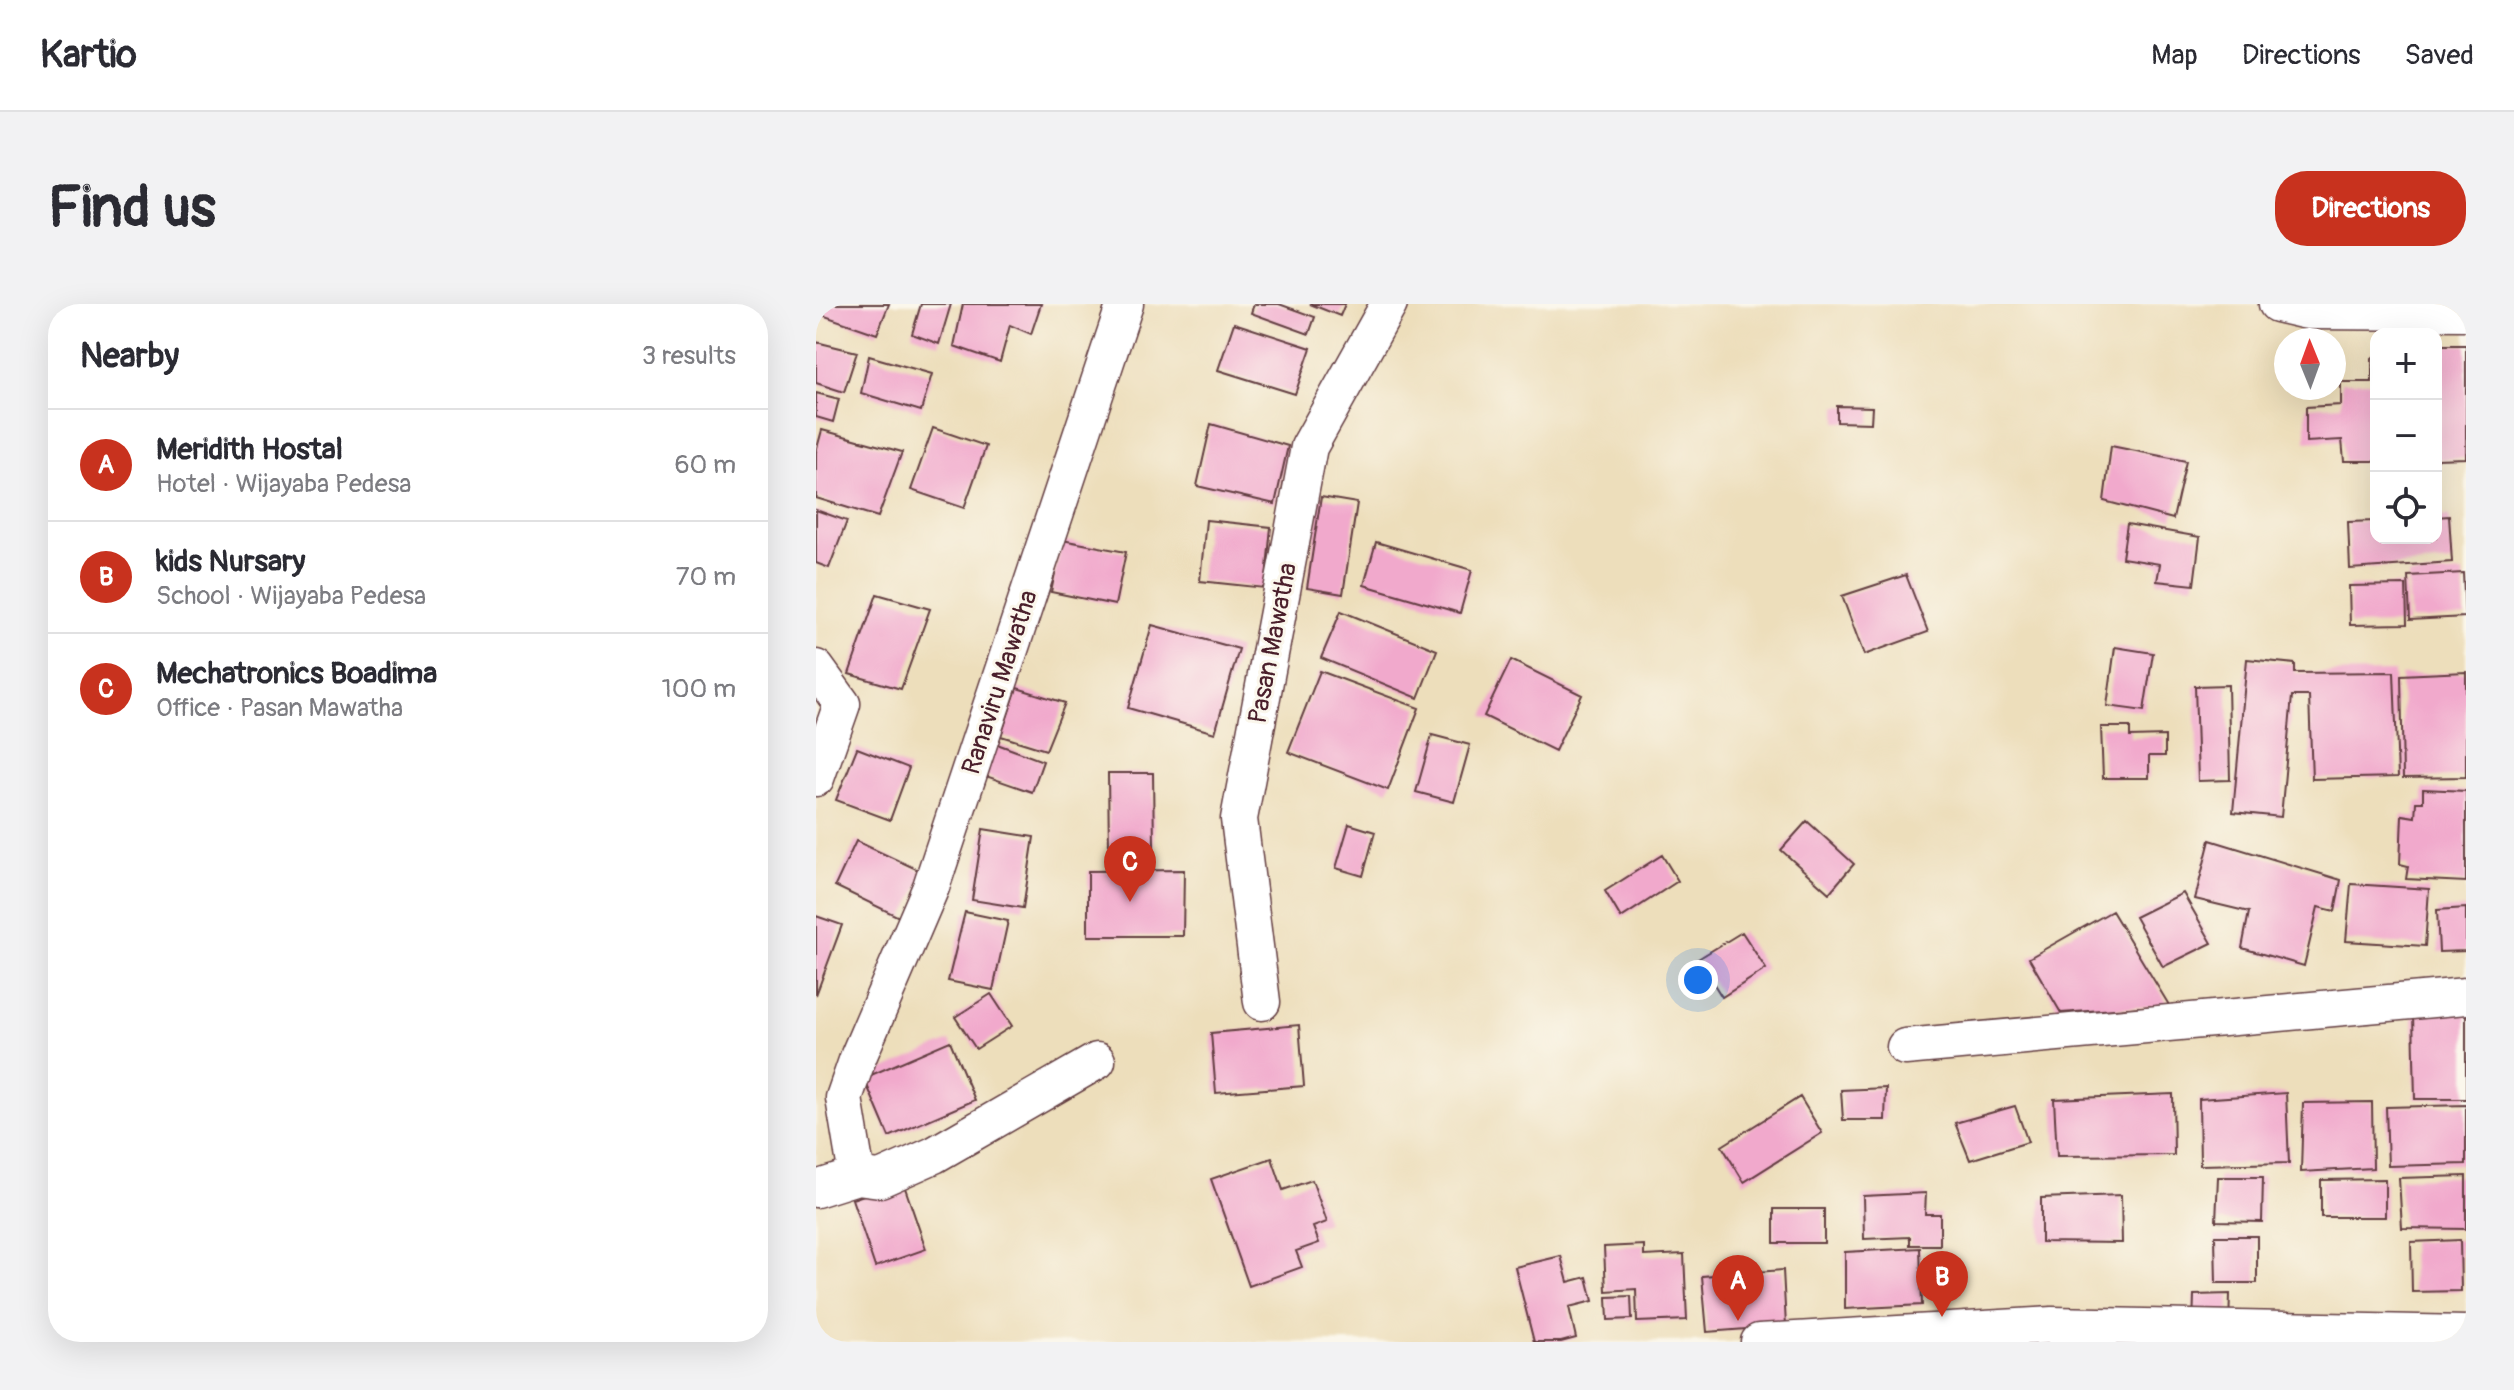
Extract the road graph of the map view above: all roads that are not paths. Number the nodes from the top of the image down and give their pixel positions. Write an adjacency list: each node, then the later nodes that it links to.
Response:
1 (1125, 304): 11 (street, Ranaviru Mawatha)
2 (1389, 304): 8 (street, Pasan Mawatha)
3 (2277, 304): 4 (street)
4 (2466, 312)
5 (816, 668): 6 (street)
6 (816, 778)
7 (2466, 996): 9 (street)
8 (1262, 1002)
9 (1905, 1047)
10 (1097, 1061): 11 (street)
11 (857, 1176): 12 (street)
12 (816, 1189)
13 (2466, 1334): 14 (street)
14 (1759, 1342)

